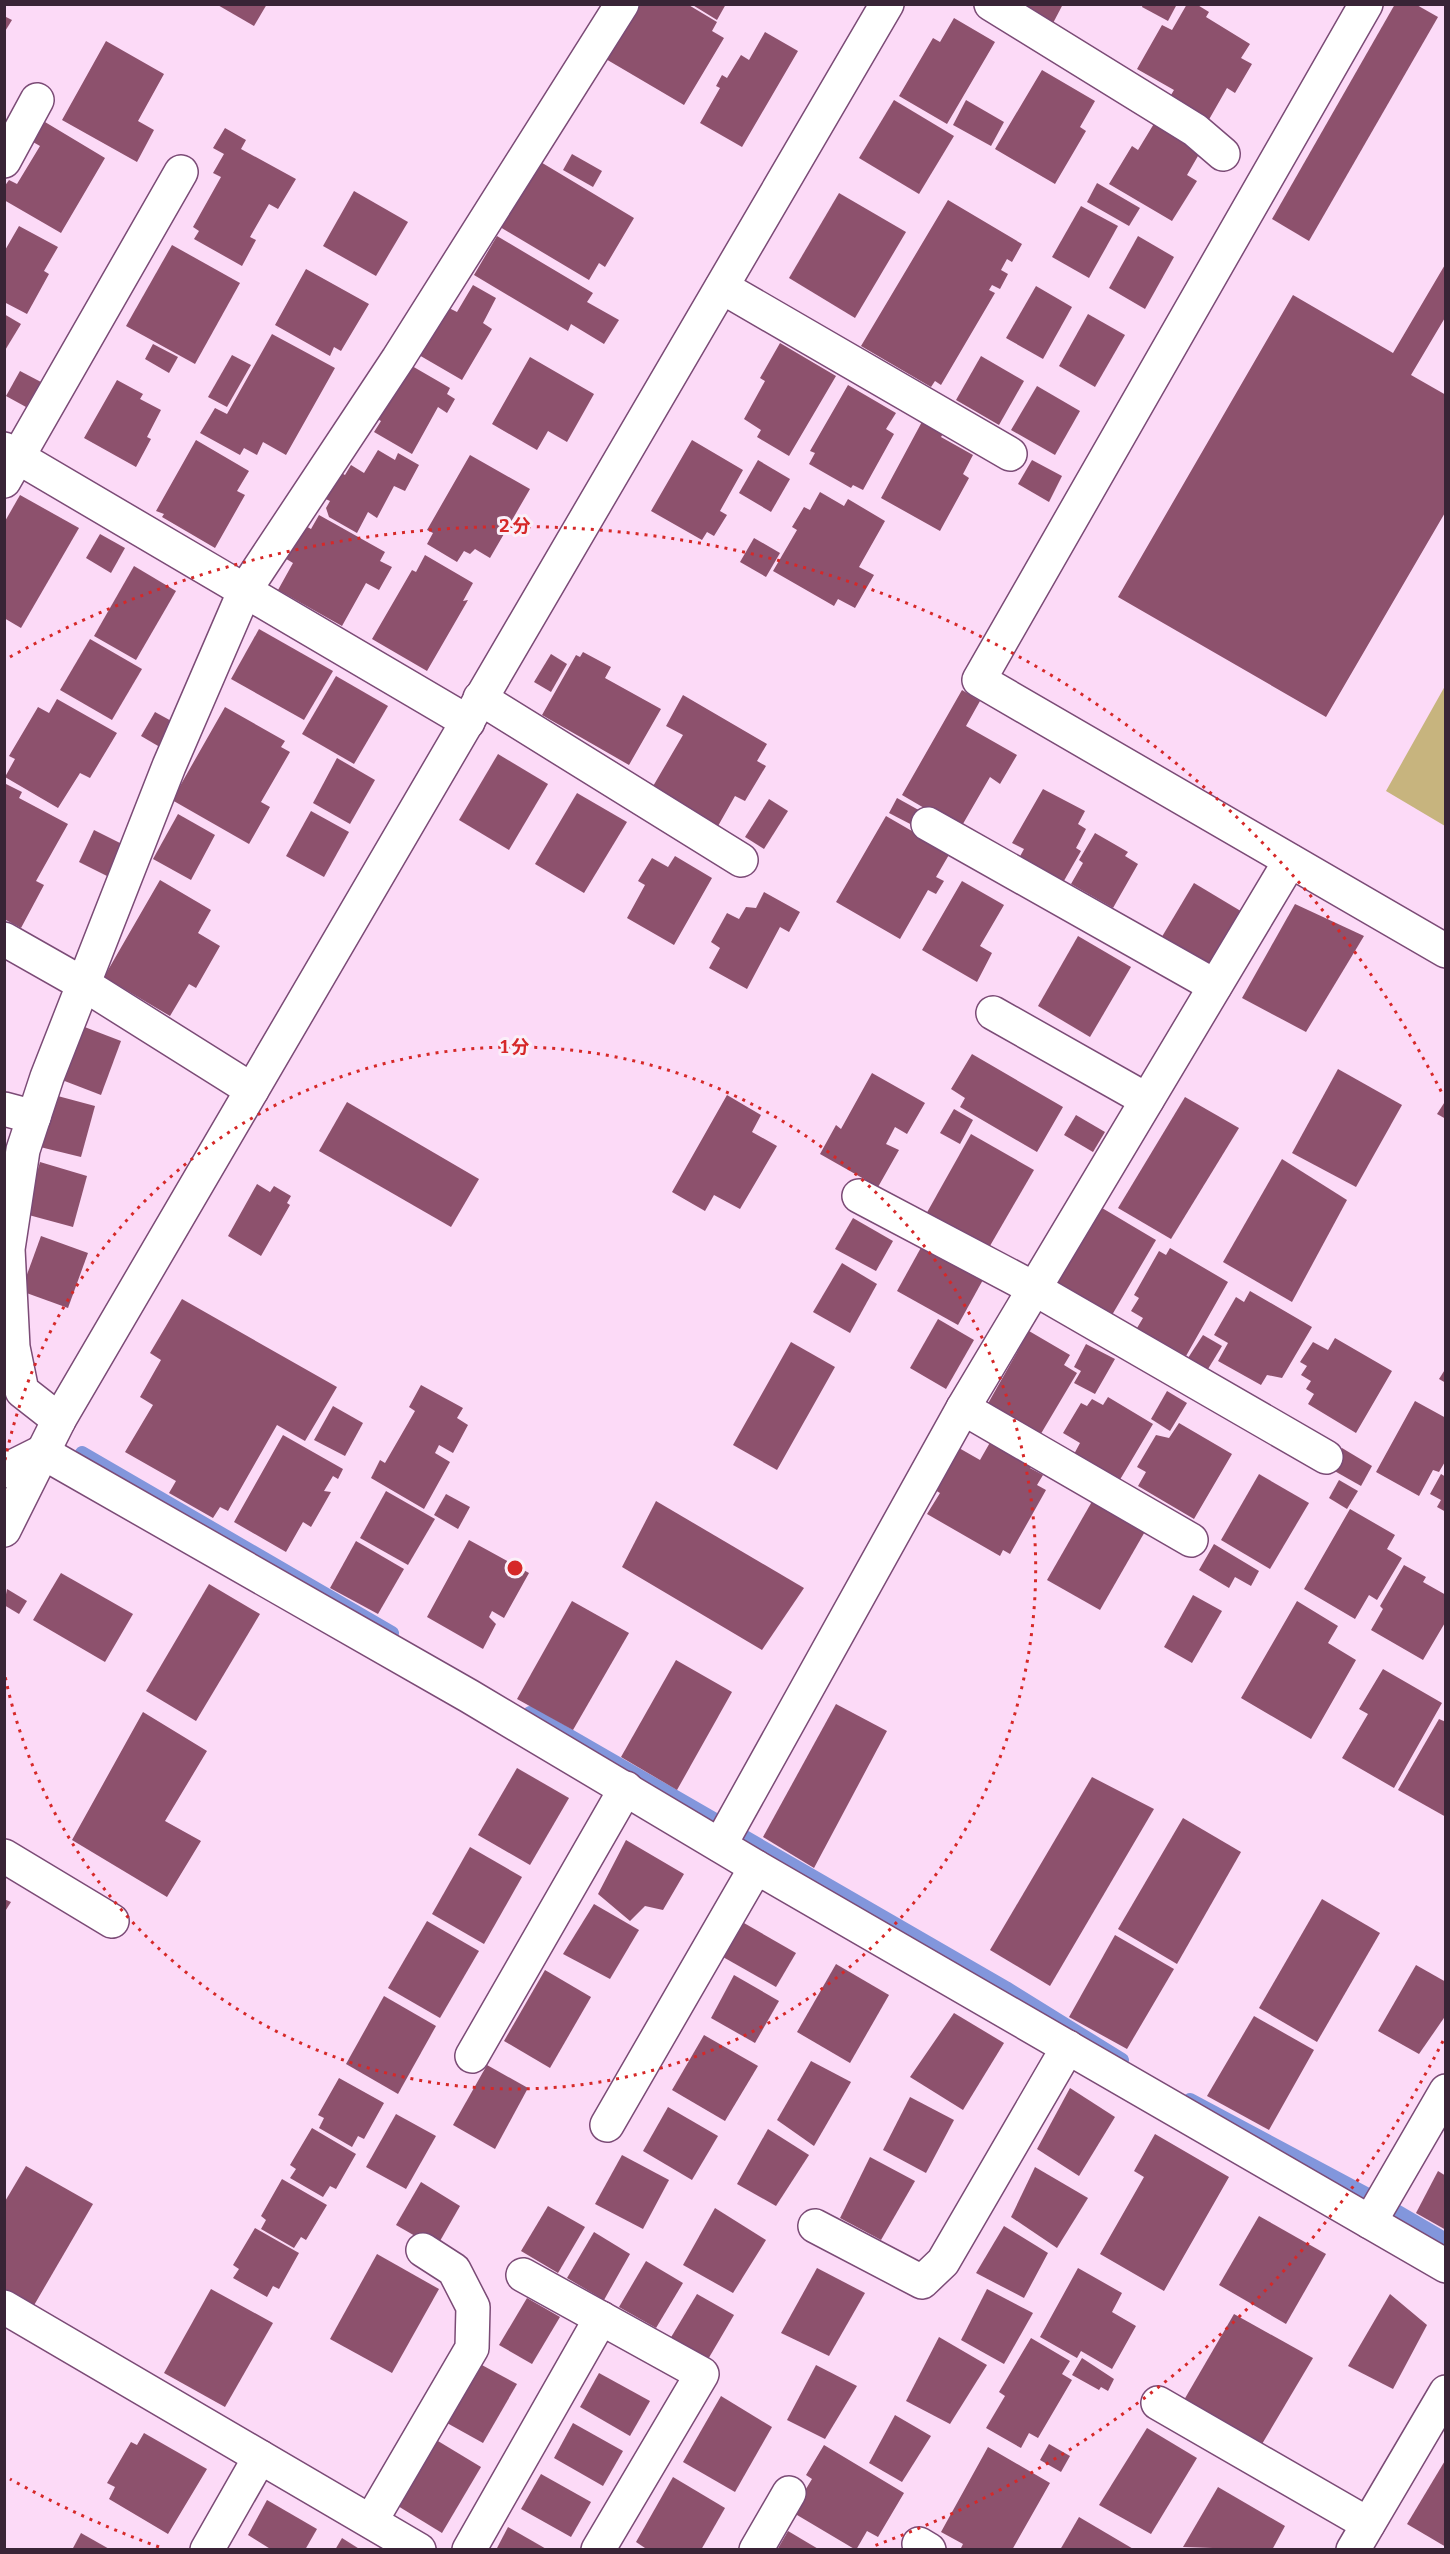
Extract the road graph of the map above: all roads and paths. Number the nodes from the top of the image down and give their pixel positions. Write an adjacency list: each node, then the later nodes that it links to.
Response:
1 (622, 4): 12 (street)
2 (887, 4): 9 (street)
3 (991, 4): 6 (street)
4 (1366, 4): 16 (street)
5 (37, 100): 7 (street)
6 (1223, 154)
7 (4, 161)
8 (181, 172): 11 (street)
9 (722, 287): 10 (street); 13 (street)
10 (1010, 454)
11 (9, 462): 12 (street)
12 (245, 590): 13 (street); 19 (street)
13 (474, 710): 15 (street); 22 (street)
14 (928, 824): 20 (street)
15 (741, 860)
16 (1290, 861): 18 (street); 20 (street)
17 (4, 939): 19 (street)
18 (1446, 951)
19 (85, 985): 22 (street); 24 (street)
20 (1215, 986): 23 (street)
21 (993, 1013): 23 (street)
22 (252, 1090): 28 (street)
23 (1148, 1100): 26 (street)
24 (19, 1113): 28 (street)
25 (859, 1196): 26 (street)
26 (1035, 1289): 27 (street); 30 (street)
27 (963, 1408): 33 (street); 35 (street)
28 (59, 1420): 29 (street)
29 (42, 1452): 31 (street); 32 (street); 34 (street)
30 (1326, 1457)
31 (4, 1471)
32 (4, 1530)
33 (1191, 1540)
34 (626, 1788): 35 (street); 40 (street)
35 (720, 1845): 37 (street)
36 (4, 1856): 38 (street)
37 (756, 1867): 39 (street); 42 (street)
38 (112, 1921)
39 (1068, 2047): 43 (street); 44 (street)
40 (472, 2056)
41 (1446, 2091): 43 (street)
42 (607, 2125)
43 (1370, 2222): 46 (street)
44 (815, 2226)
45 (423, 2250): 54 (street)
46 (1446, 2266)
47 (523, 2276): 49 (street)
48 (4, 2307): 52 (street)
49 (601, 2318): 58 (street); 59 (street)
50 (1446, 2391): 55 (street)
51 (1158, 2403): 55 (street)
52 (260, 2457): 54 (street); 56 (street)
53 (789, 2493): 60 (street)
54 (371, 2522): 57 (street)
55 (1361, 2537)
56 (207, 2550)
57 (419, 2550)
58 (470, 2550)
59 (598, 2550)
60 (756, 2550)

